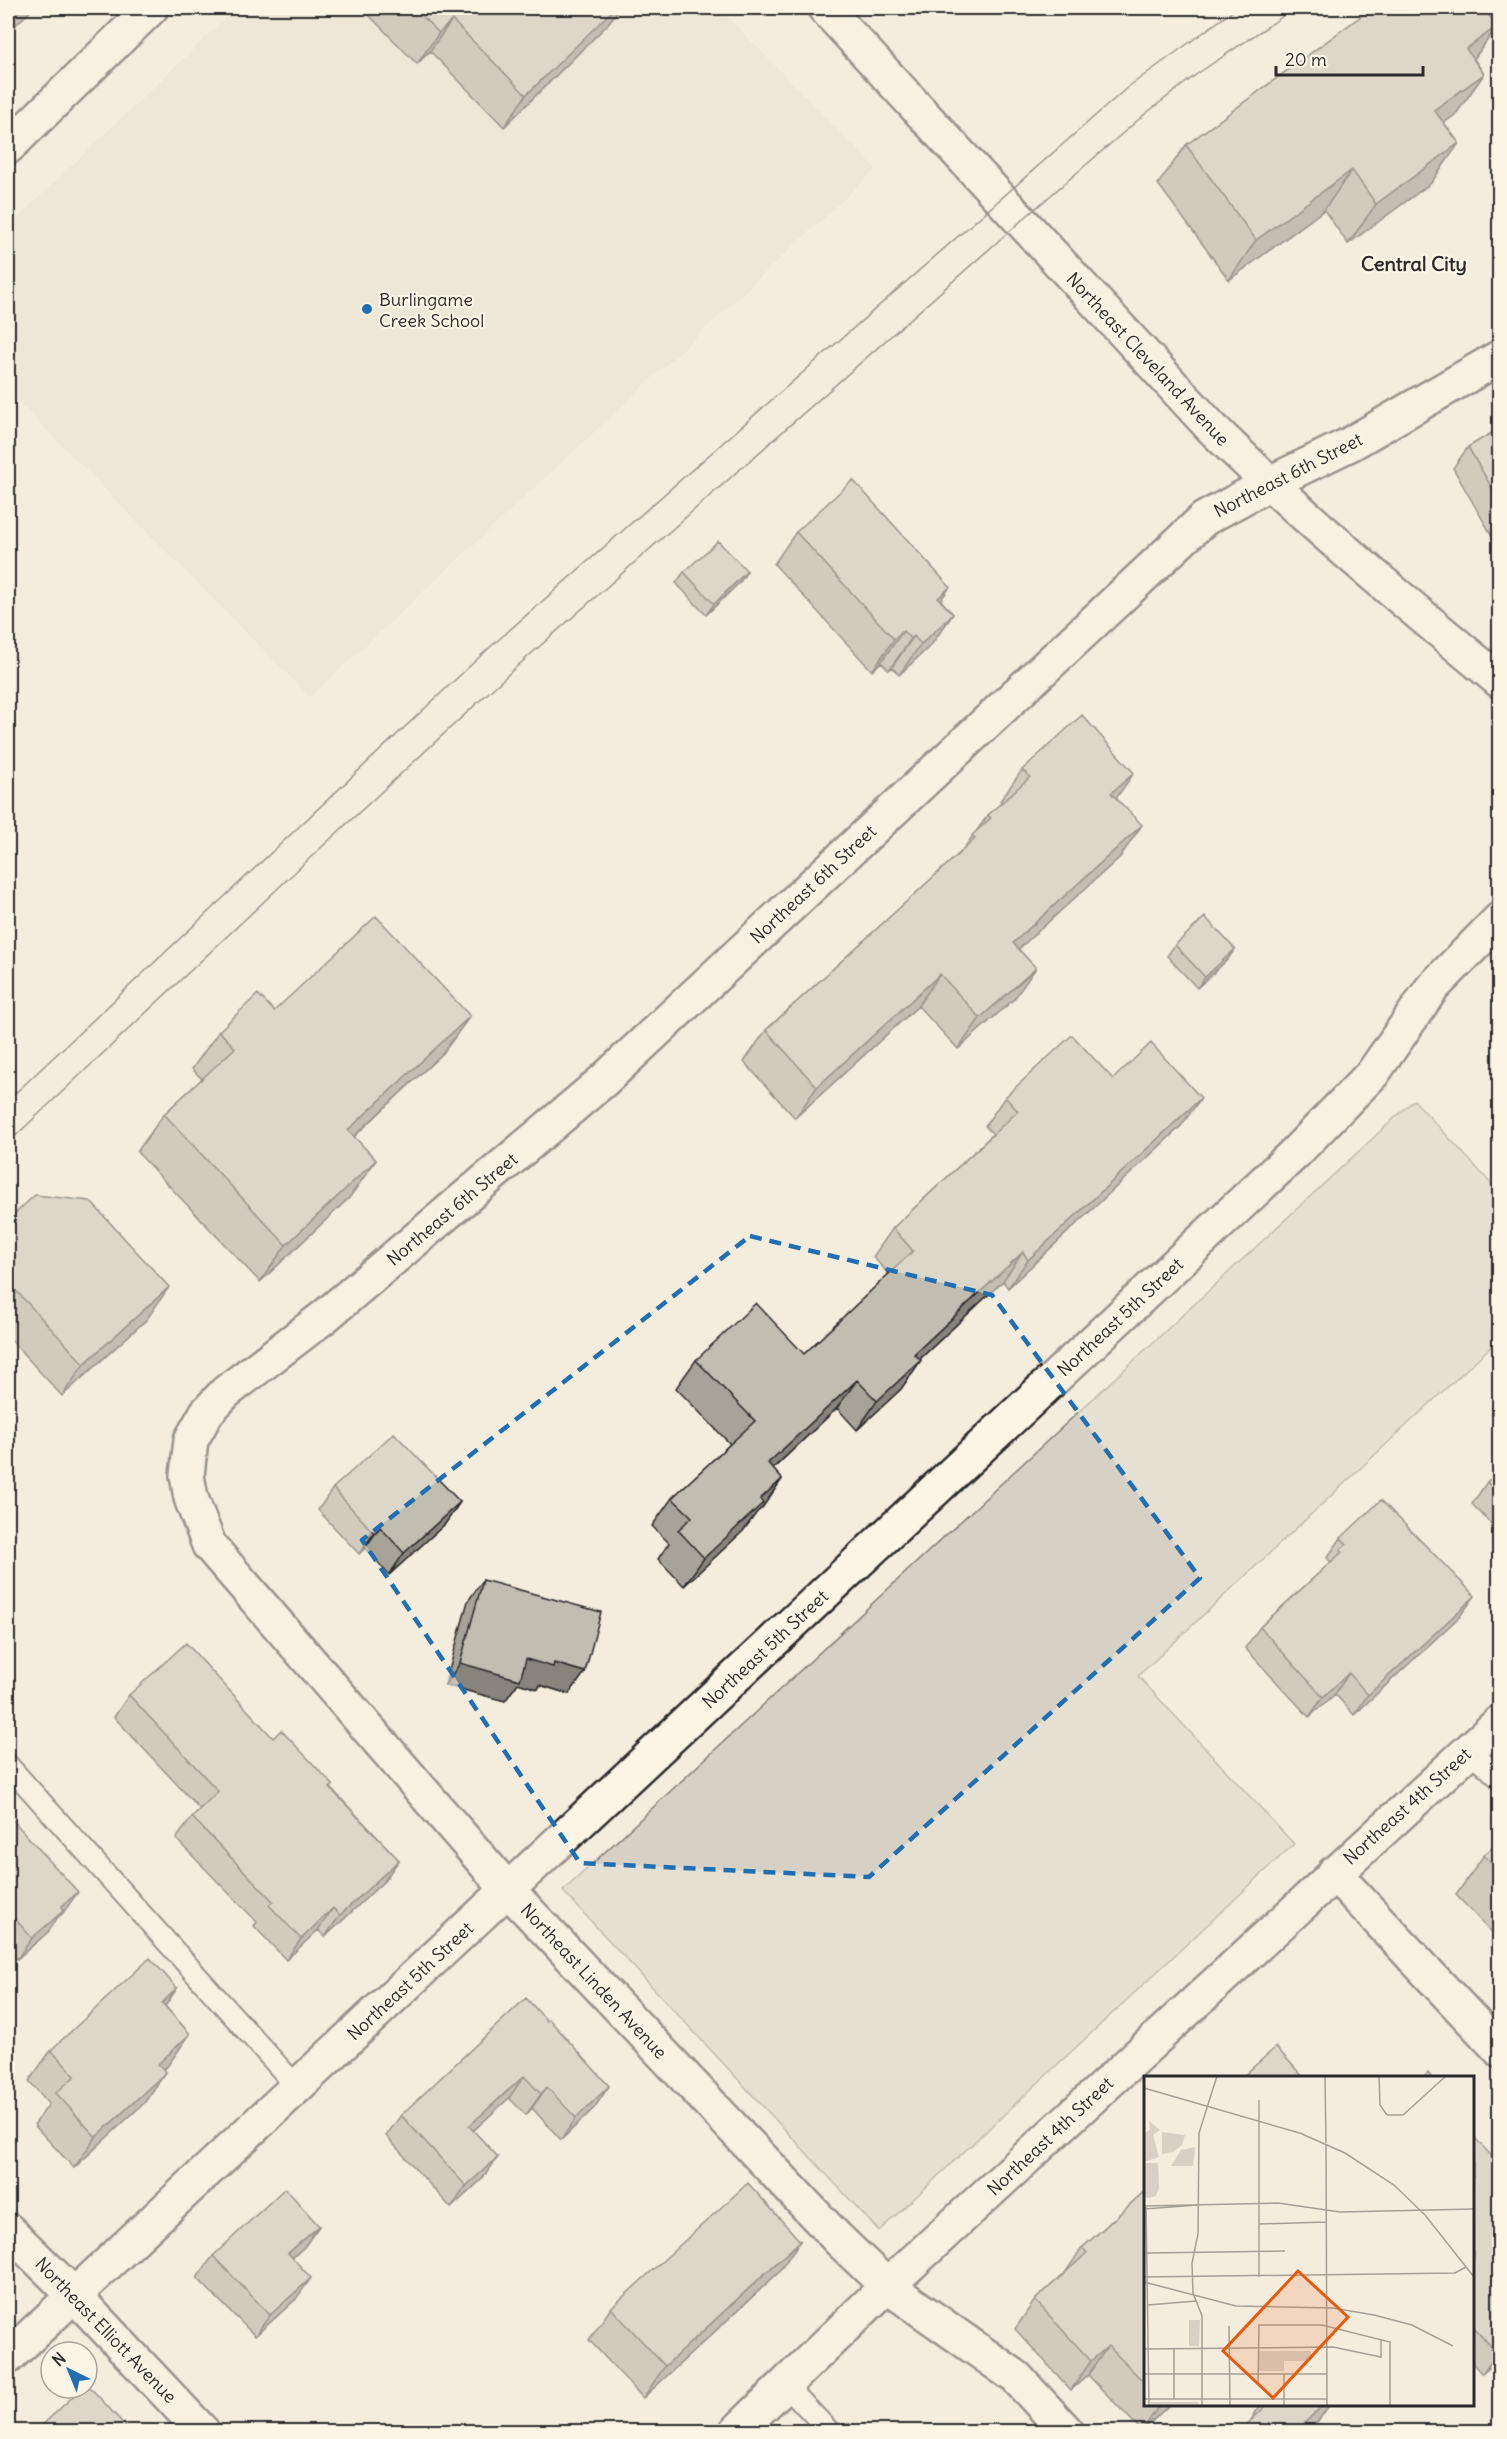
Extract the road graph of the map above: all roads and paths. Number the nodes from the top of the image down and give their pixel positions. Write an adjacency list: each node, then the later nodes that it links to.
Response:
1 (151, 8): 3 (street)
2 (825, 8): 5 (street, Northeast Cleveland Avenue)
3 (8, 147)
4 (1500, 357): 5 (street, Northeast 6th Street)
5 (1268, 484): 6 (street, Northeast Cleveland Avenue); 8 (street, Northeast 6th Street)
6 (1500, 681)
7 (1500, 919): 14 (street, Northeast 5th Street)
8 (187, 1475): 14 (street, Northeast Linden Avenue)
9 (1500, 1722): 10 (street, Northeast 4th Street)
10 (1469, 1750): 12 (lane); 13 (street, Northeast 4th Street)
11 (8, 1765): 16 (lane)
12 (1500, 1779)
13 (1334, 1873): 15 (street); 18 (street, Northeast 4th Street)
14 (508, 1890): 16 (street, Northeast 5th Street); 18 (street, Northeast Linden Avenue)
15 (1500, 2050)
16 (297, 2087): 19 (street, Northeast 5th Street)
17 (8, 2230): 19 (street, Northeast Elliott Avenue)
18 (887, 2286): 21 (street, Northeast 4th Street); 25 (street, Northeast Linden Avenue)
19 (74, 2295): 20 (street, Northeast 5th Street); 22 (street, Northeast Elliott Avenue)
20 (8, 2357)
21 (785, 2384): 23 (street, Northeast 4th Street); 24 (lane)
22 (203, 2432)
23 (736, 2432)
24 (830, 2432)
25 (1067, 2432)

